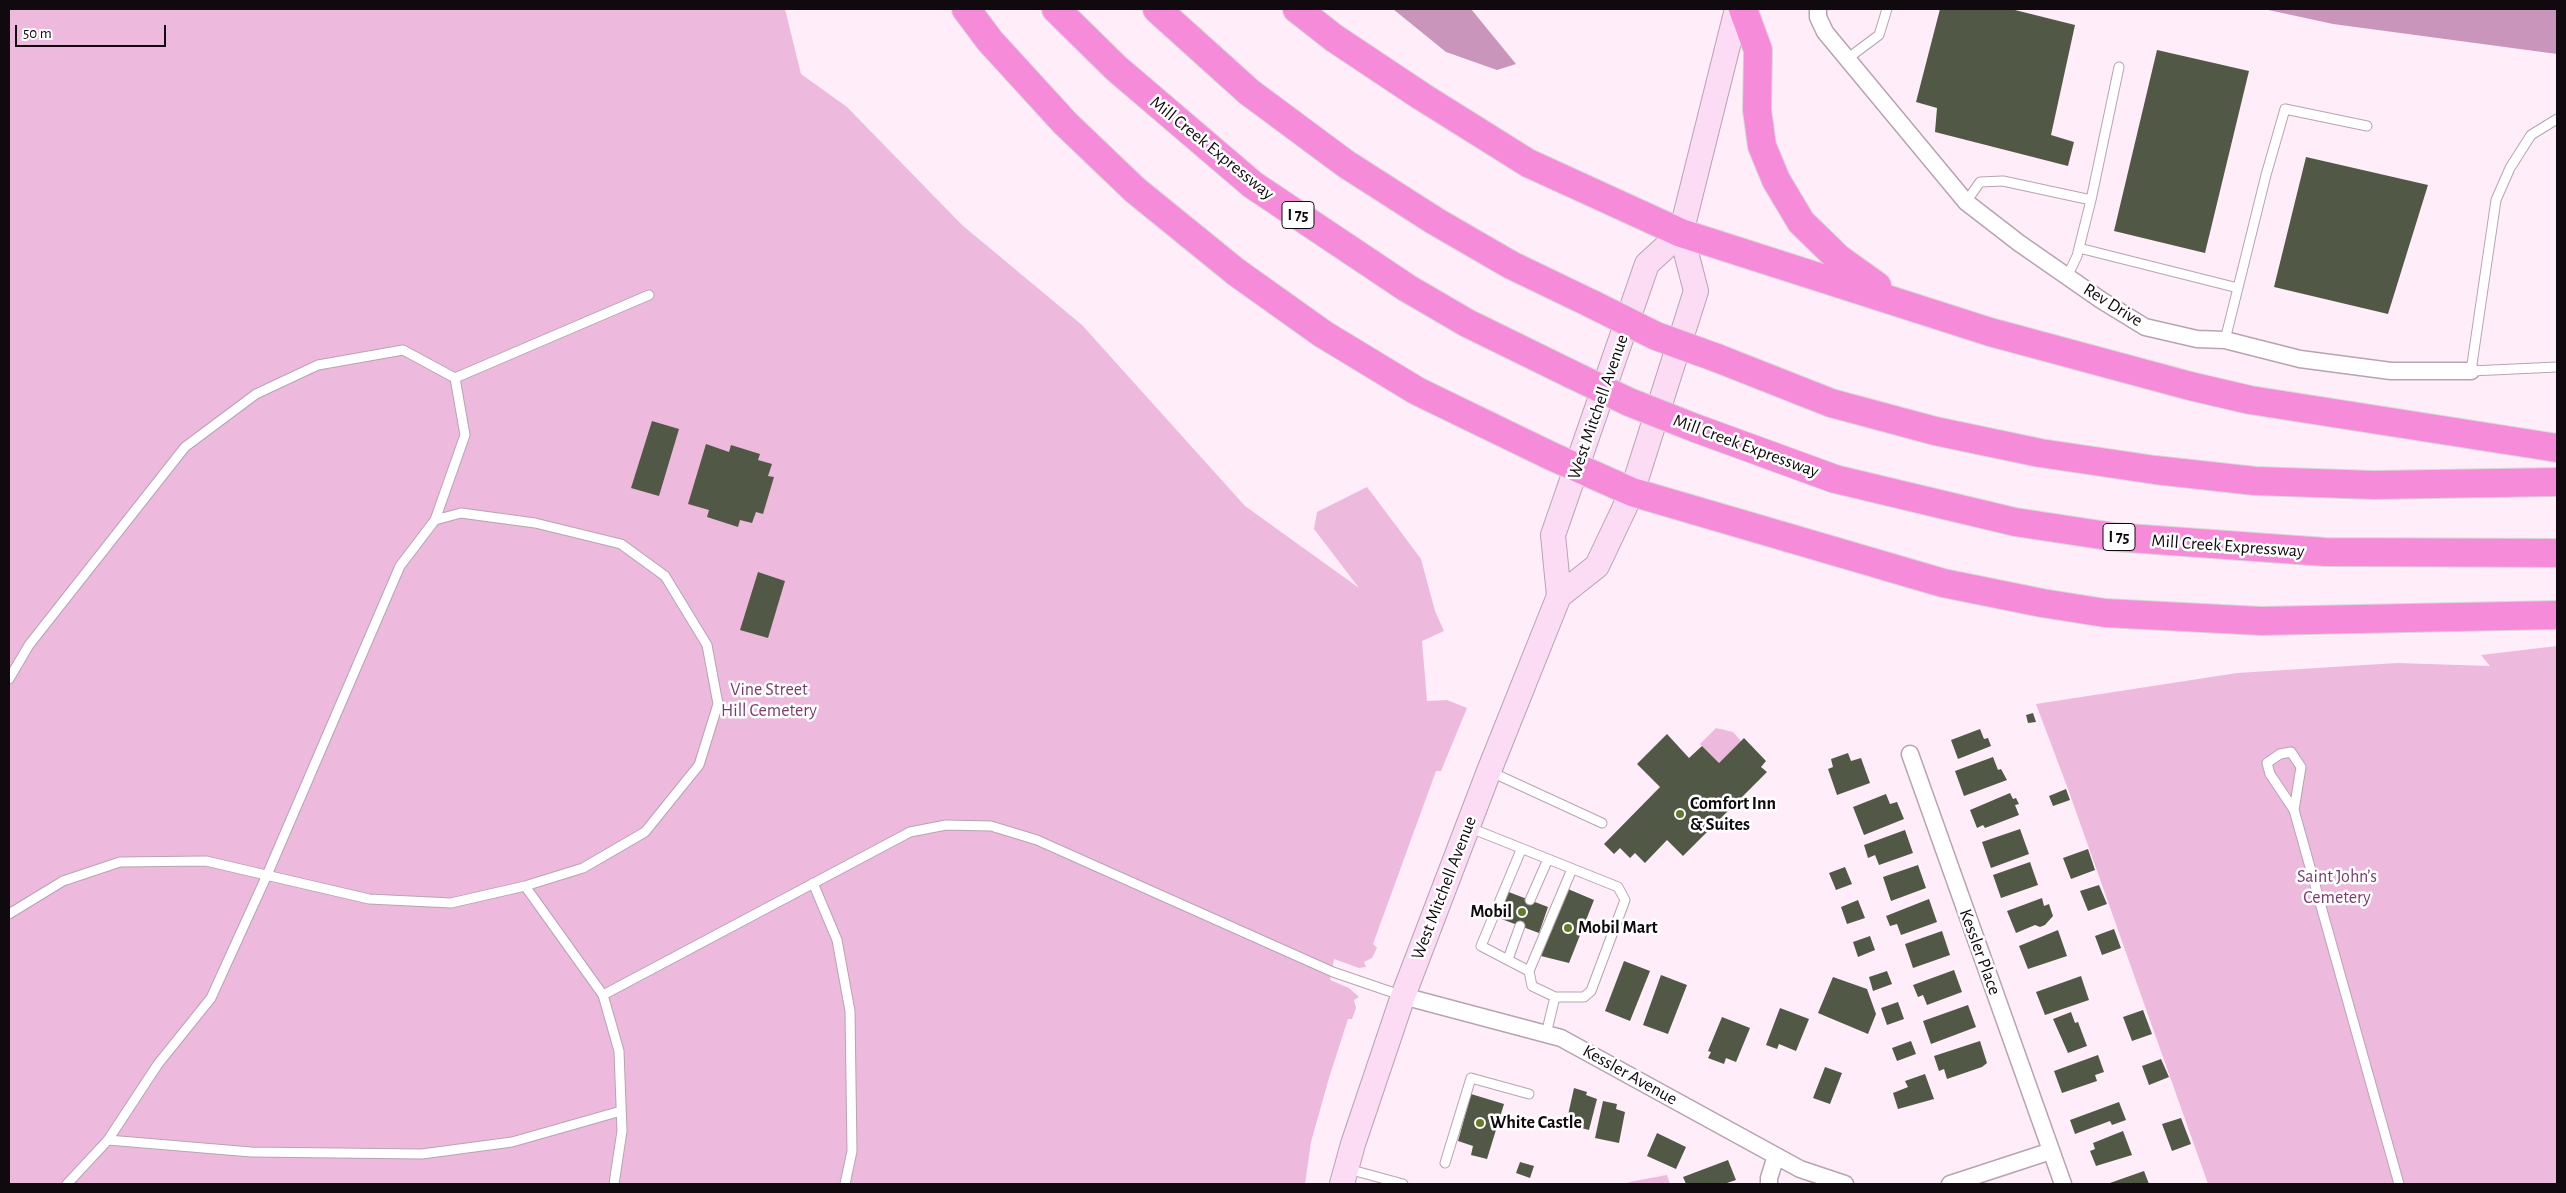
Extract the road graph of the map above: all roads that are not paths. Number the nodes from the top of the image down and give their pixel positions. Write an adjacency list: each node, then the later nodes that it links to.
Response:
1 (966, 9): 26 (highway)
2 (1056, 9): 30 (highway, Mill Creek Expressway / I 75, bridge)
3 (1157, 9): 27 (highway, bridge)
4 (1297, 9): 15 (highway)
5 (1737, 9): 15 (main road, West Mitchell Avenue)
6 (1743, 9): 20 (highway)
7 (1818, 9): 9 (street, Rev Drive)
8 (1888, 9): 9 (lane)
9 (1847, 59): 14 (street, Rev Drive)
10 (2119, 67): 13 (lane)
11 (2557, 120): 23 (lane)
12 (2367, 126): 18 (lane)
13 (2091, 200): 14 (lane); 16 (lane)
14 (1966, 202): 17 (street, Rev Drive)
15 (1681, 233): 20 (highway); 26 (main road, West Mitchell Avenue); 28 (main road, West Mitchell Avenue)
16 (2079, 248): 17 (lane); 18 (lane)
17 (2067, 277): 21 (street, Rev Drive)
18 (2238, 288): 21 (lane)
19 (649, 295): 24 (lane)
20 (1899, 302): 25 (highway)
21 (2224, 340): 23 (street, Rev Drive)
22 (2557, 367): 23 (lane, Rev Drive)
23 (2471, 371)
24 (455, 378): 29 (lane); 33 (lane)
25 (2557, 448)
26 (1577, 467): 28 (highway); 31 (main road, West Mitchell Avenue)
27 (2557, 482)
28 (1632, 492): 31 (main road, West Mitchell Avenue); 32 (highway)
29 (435, 520): 42 (lane); 44 (lane)
30 (2557, 553)
31 (1559, 596): 35 (main road, West Mitchell Avenue)
32 (2557, 615)
33 (9, 679)
34 (1910, 754): 57 (street, Kessler Place)
35 (1489, 771): 37 (lane); 38 (main road, West Mitchell Avenue)
36 (2294, 810): 36 (lane); 69 (lane)
37 (1602, 824)
38 (1468, 827): 39 (lane); 51 (main road, West Mitchell Avenue)
39 (1521, 850): 40 (lane); 48 (lane)
40 (1548, 859): 41 (lane); 45 (lane)
41 (1572, 869): 49 (lane); 52 (lane)
42 (267, 875): 44 (lane); 46 (lane); 56 (lane)
43 (813, 883): 50 (lane); 51 (lane); 63 (lane)
44 (525, 886): 50 (lane)
45 (1530, 900)
46 (9, 914)
47 (1520, 926): 48 (lane)
48 (1508, 959): 49 (lane)
49 (1529, 971): 52 (lane)
50 (603, 995): 55 (lane)
51 (1403, 996): 53 (street, Kessler Avenue); 60 (main road, West Mitchell Avenue)
52 (1555, 997): 53 (lane)
53 (1546, 1034): 58 (street, Kessler Avenue)
54 (1530, 1094): 59 (lane)
55 (621, 1111): 56 (lane); 62 (lane)
56 (108, 1140): 61 (lane)
57 (2051, 1151): 67 (street); 68 (street)
58 (1776, 1156): 65 (street); 66 (street, Kessler Avenue)
59 (1445, 1163)
60 (1344, 1176): 64 (lane)
61 (67, 1184)
62 (614, 1184)
63 (845, 1184)
64 (1402, 1184)
65 (1769, 1184)
66 (1845, 1184)
67 (1950, 1184)
68 (2062, 1184)
69 (2399, 1184)

